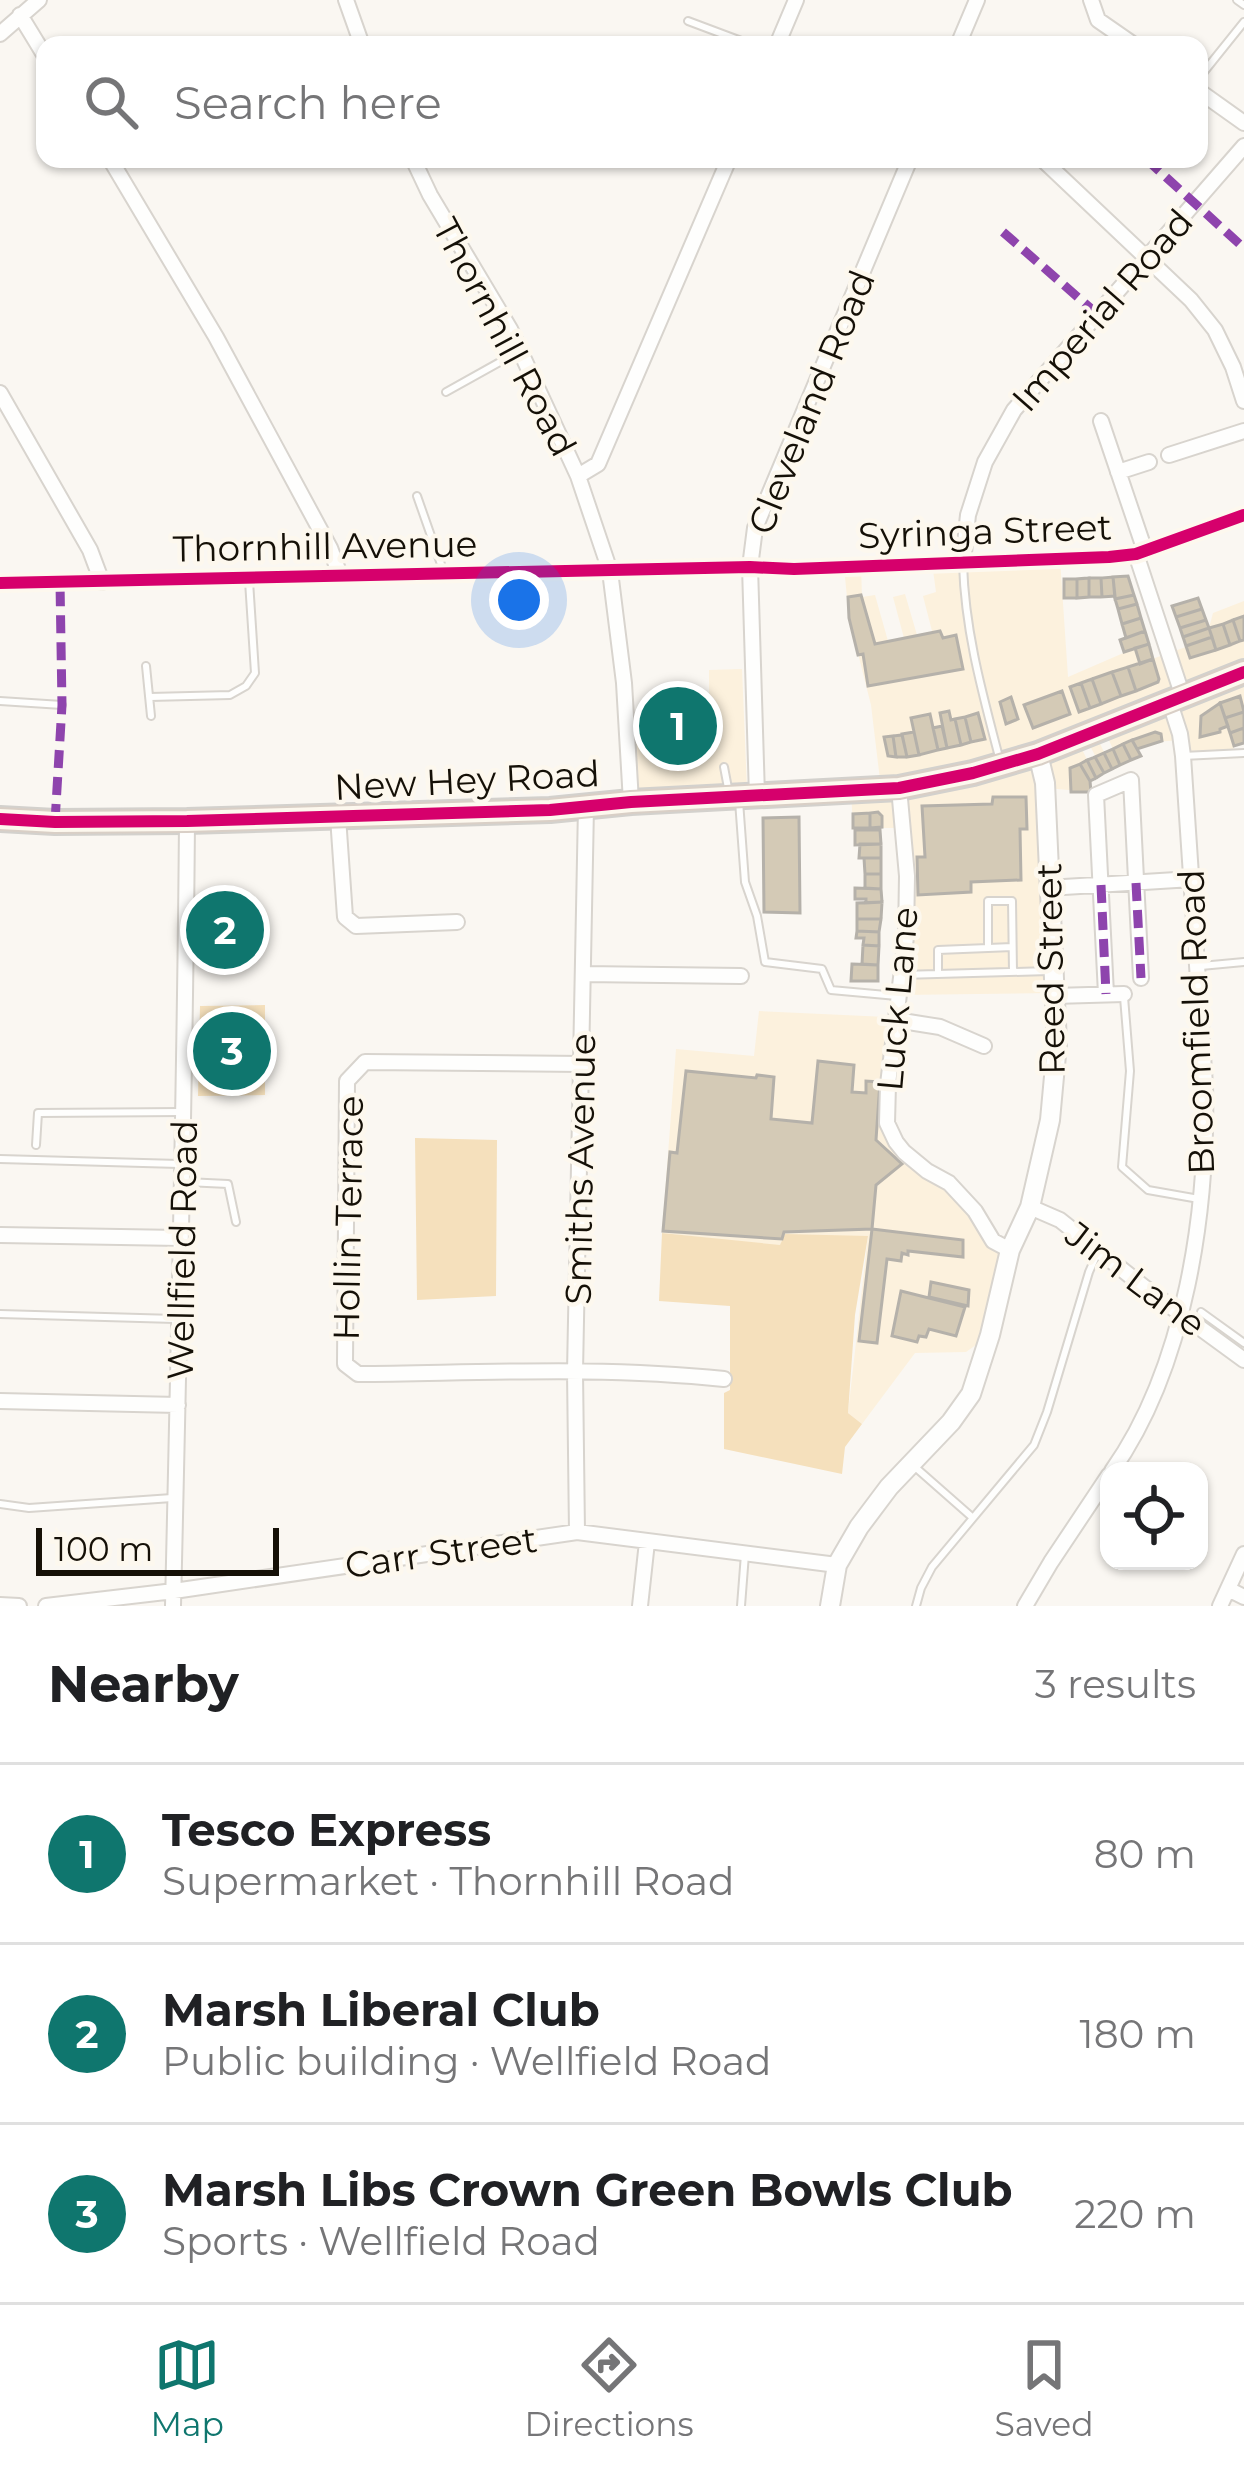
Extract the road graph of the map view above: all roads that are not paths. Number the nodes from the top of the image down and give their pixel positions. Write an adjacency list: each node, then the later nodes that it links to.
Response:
1 (39, 0): 6 (street)
2 (346, 0): 10 (street)
3 (796, 0): 12 (street)
4 (977, 0): 13 (street)
5 (1090, 0): 14 (street)
6 (20, 15): 9 (street); 15 (street)
7 (688, 21): 11 (lane)
8 (1244, 22): 16 (lane)
9 (0, 34)
10 (359, 36)
11 (728, 36)
12 (781, 36)
13 (962, 36)
14 (1121, 36)
15 (36, 41)
16 (1208, 67)
17 (1208, 97): 18 (street)
18 (1244, 123)
19 (1244, 146): 25 (street, Imperial Road)
20 (115, 168): 44 (street)
21 (417, 168): 26 (street, Thornhill Road)
22 (725, 168): 35 (street)
23 (906, 168): 40 (street, Cleveland Road)
24 (1051, 168): 25 (street)
25 (1145, 259): 29 (street); 39 (street, Imperial Road)
26 (520, 351): 28 (lane); 35 (street, Thornhill Road)
27 (0, 392): 46 (street)
28 (446, 392)
29 (1244, 401)
30 (1101, 421): 34 (street, Broomfield Road)
31 (1244, 431): 32 (street)
32 (1169, 455)
33 (1149, 462): 34 (street)
34 (1118, 472): 38 (street, Broomfield Road)
35 (578, 476): 42 (street, Thornhill Road)
36 (417, 496): 43 (lane)
37 (1244, 515): 38 (street, Syringa Street)
38 (1140, 553): 39 (street, Syringa Street); 52 (street, Broomfield Road)
39 (963, 562): 41 (street, Syringa Street); 60 (lane, Imperial Road)
40 (750, 567): 41 (street, Thornhill Avenue); 42 (street, Thornhill Avenue); 63 (street, Cleveland Road)
41 (794, 569)
42 (610, 571): 43 (street, Thornhill Avenue); 58 (street, Thornhill Road)
43 (445, 573): 44 (street, Thornhill Avenue)
44 (340, 575): 45 (street, Thornhill Avenue)
45 (249, 578): 46 (street, Thornhill Avenue); 50 (lane)
46 (102, 582): 47 (street, Thornhill Avenue)
47 (0, 583)
48 (146, 666): 50 (lane)
49 (1244, 672): 52 (highway, New Hey Road)
50 (150, 697): 54 (lane)
51 (0, 700): 53 (lane)
52 (1177, 700): 56 (highway, New Hey Road); 57 (street, Broomfield Road)
53 (62, 705)
54 (151, 716)
55 (1244, 753): 57 (lane)
56 (1038, 754): 60 (highway, New Hey Road); 72 (street, Reed Street)
57 (1184, 756): 69 (street, Broomfield Road)
58 (629, 760): 59 (lane); 64 (street, Thornhill Road)
59 (646, 760)
60 (1001, 766): 62 (highway, New Hey Road)
61 (724, 767): 63 (lane)
62 (899, 788): 63 (highway, New Hey Road); 82 (street, Luck Lane)
63 (742, 797): 64 (highway, New Hey Road); 88 (lane)
64 (631, 802): 65 (highway, New Hey Road)
65 (586, 807): 66 (highway, New Hey Road); 80 (street, Smiths Avenue)
66 (338, 817): 68 (highway, New Hey Road); 73 (street)
67 (0, 818): 68 (highway, New Hey Road)
68 (187, 821): 92 (street, Wellfield Road)
69 (1192, 879): 70 (street); 77 (street, Broomfield Road)
70 (1136, 883): 71 (street); 71 (street); 84 (street)
71 (1101, 885): 72 (street); 85 (street)
72 (1048, 888): 78 (street, Reed Street)
73 (457, 922)
74 (1012, 947): 75 (lane); 75 (lane); 79 (lane)
75 (988, 948): 81 (lane)
76 (1244, 962): 77 (lane)
77 (1198, 966): 97 (street, Broomfield Road)
78 (1053, 970): 79 (lane); 87 (street, Reed Street)
79 (1013, 972): 81 (lane)
80 (584, 974): 83 (street); 91 (street, Smiths Avenue)
81 (938, 974): 82 (lane)
82 (901, 975): 88 (street, Luck Lane)
83 (741, 976)
84 (1141, 978)
85 (1106, 994): 86 (street); 87 (street)
86 (1124, 994): 97 (lane)
87 (1054, 996): 98 (street, Reed Street)
88 (898, 997): 89 (street, Luck Lane)
89 (896, 1020): 90 (street); 102 (street, Luck Lane)
90 (984, 1046)
91 (583, 1064): 109 (street, Smiths Avenue); 109 (street, Hollin Terrace)
92 (185, 1112): 93 (lane); 95 (street, Wellfield Road)
93 (36, 1144)
94 (0, 1159): 95 (lane)
95 (183, 1164): 96 (street, Wellfield Road)
96 (182, 1182): 99 (lane); 101 (street, Wellfield Road)
97 (1202, 1199): 104 (street, Broomfield Road)
98 (1030, 1207): 102 (street, Reed Street); 103 (street, Jim Lane)
99 (236, 1222)
100 (0, 1235): 101 (street)
101 (180, 1238): 107 (street, Wellfield Road)
102 (1010, 1250): 114 (street)
103 (1099, 1251): 104 (street, Jim Lane); 118 (lane)
104 (1180, 1311): 108 (street, Jim Lane); 113 (street, Broomfield Road)
105 (1201, 1312): 108 (lane, Jim Lane)
106 (0, 1314): 107 (lane)
107 (179, 1319): 112 (street, Wellfield Road)
108 (1243, 1352)
109 (575, 1372): 110 (street); 119 (street, Smiths Avenue)
110 (724, 1379)
111 (0, 1401): 112 (street)
112 (178, 1405): 116 (street, Wellfield Road)
113 (1116, 1462)
114 (913, 1465): 118 (lane); 123 (street)
115 (1100, 1488): 134 (street, Broomfield Road)
116 (176, 1498): 117 (lane); 126 (street, Wellfield Road)
117 (0, 1504)
118 (973, 1519): 133 (lane)
119 (577, 1532): 120 (street, Carr Street); 126 (street, Carr Street)
120 (647, 1542): 121 (street, Carr Street); 130 (street)
121 (745, 1554): 123 (street, Carr Street); 131 (lane)
122 (1244, 1554): 124 (street)
123 (837, 1565): 132 (street)
124 (1228, 1589): 125 (street); 135 (street)
125 (1244, 1597)
126 (174, 1599): 129 (street, Carr Street)
127 (0, 1605): 128 (street)
128 (19, 1606)
129 (46, 1606)
130 (640, 1606)
131 (741, 1606)
132 (830, 1606)
133 (916, 1606)
134 (1025, 1606)
135 (1220, 1606)

